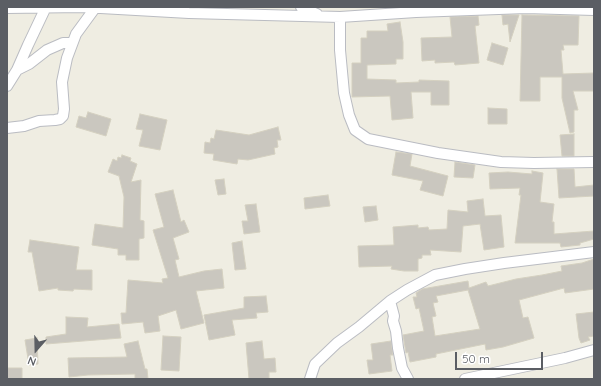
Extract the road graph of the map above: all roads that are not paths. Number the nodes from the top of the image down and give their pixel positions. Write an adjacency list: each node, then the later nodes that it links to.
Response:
1 (46, 7): 3 (street); 4 (street); 10 (street)
2 (301, 7): 7 (street)
3 (7, 8)
4 (95, 8): 5 (street); 9 (street)
5 (126, 8): 7 (street)
6 (594, 10): 8 (street)
7 (322, 16): 8 (street)
8 (340, 17): 13 (street)
9 (72, 43): 10 (street); 12 (street)
10 (17, 70): 11 (street)
11 (7, 86)
12 (7, 128)
13 (594, 162)
14 (594, 252): 15 (street)
15 (390, 301): 17 (street); 18 (street)
16 (594, 350): 19 (street)
17 (310, 379)
18 (408, 379)
19 (465, 379)

